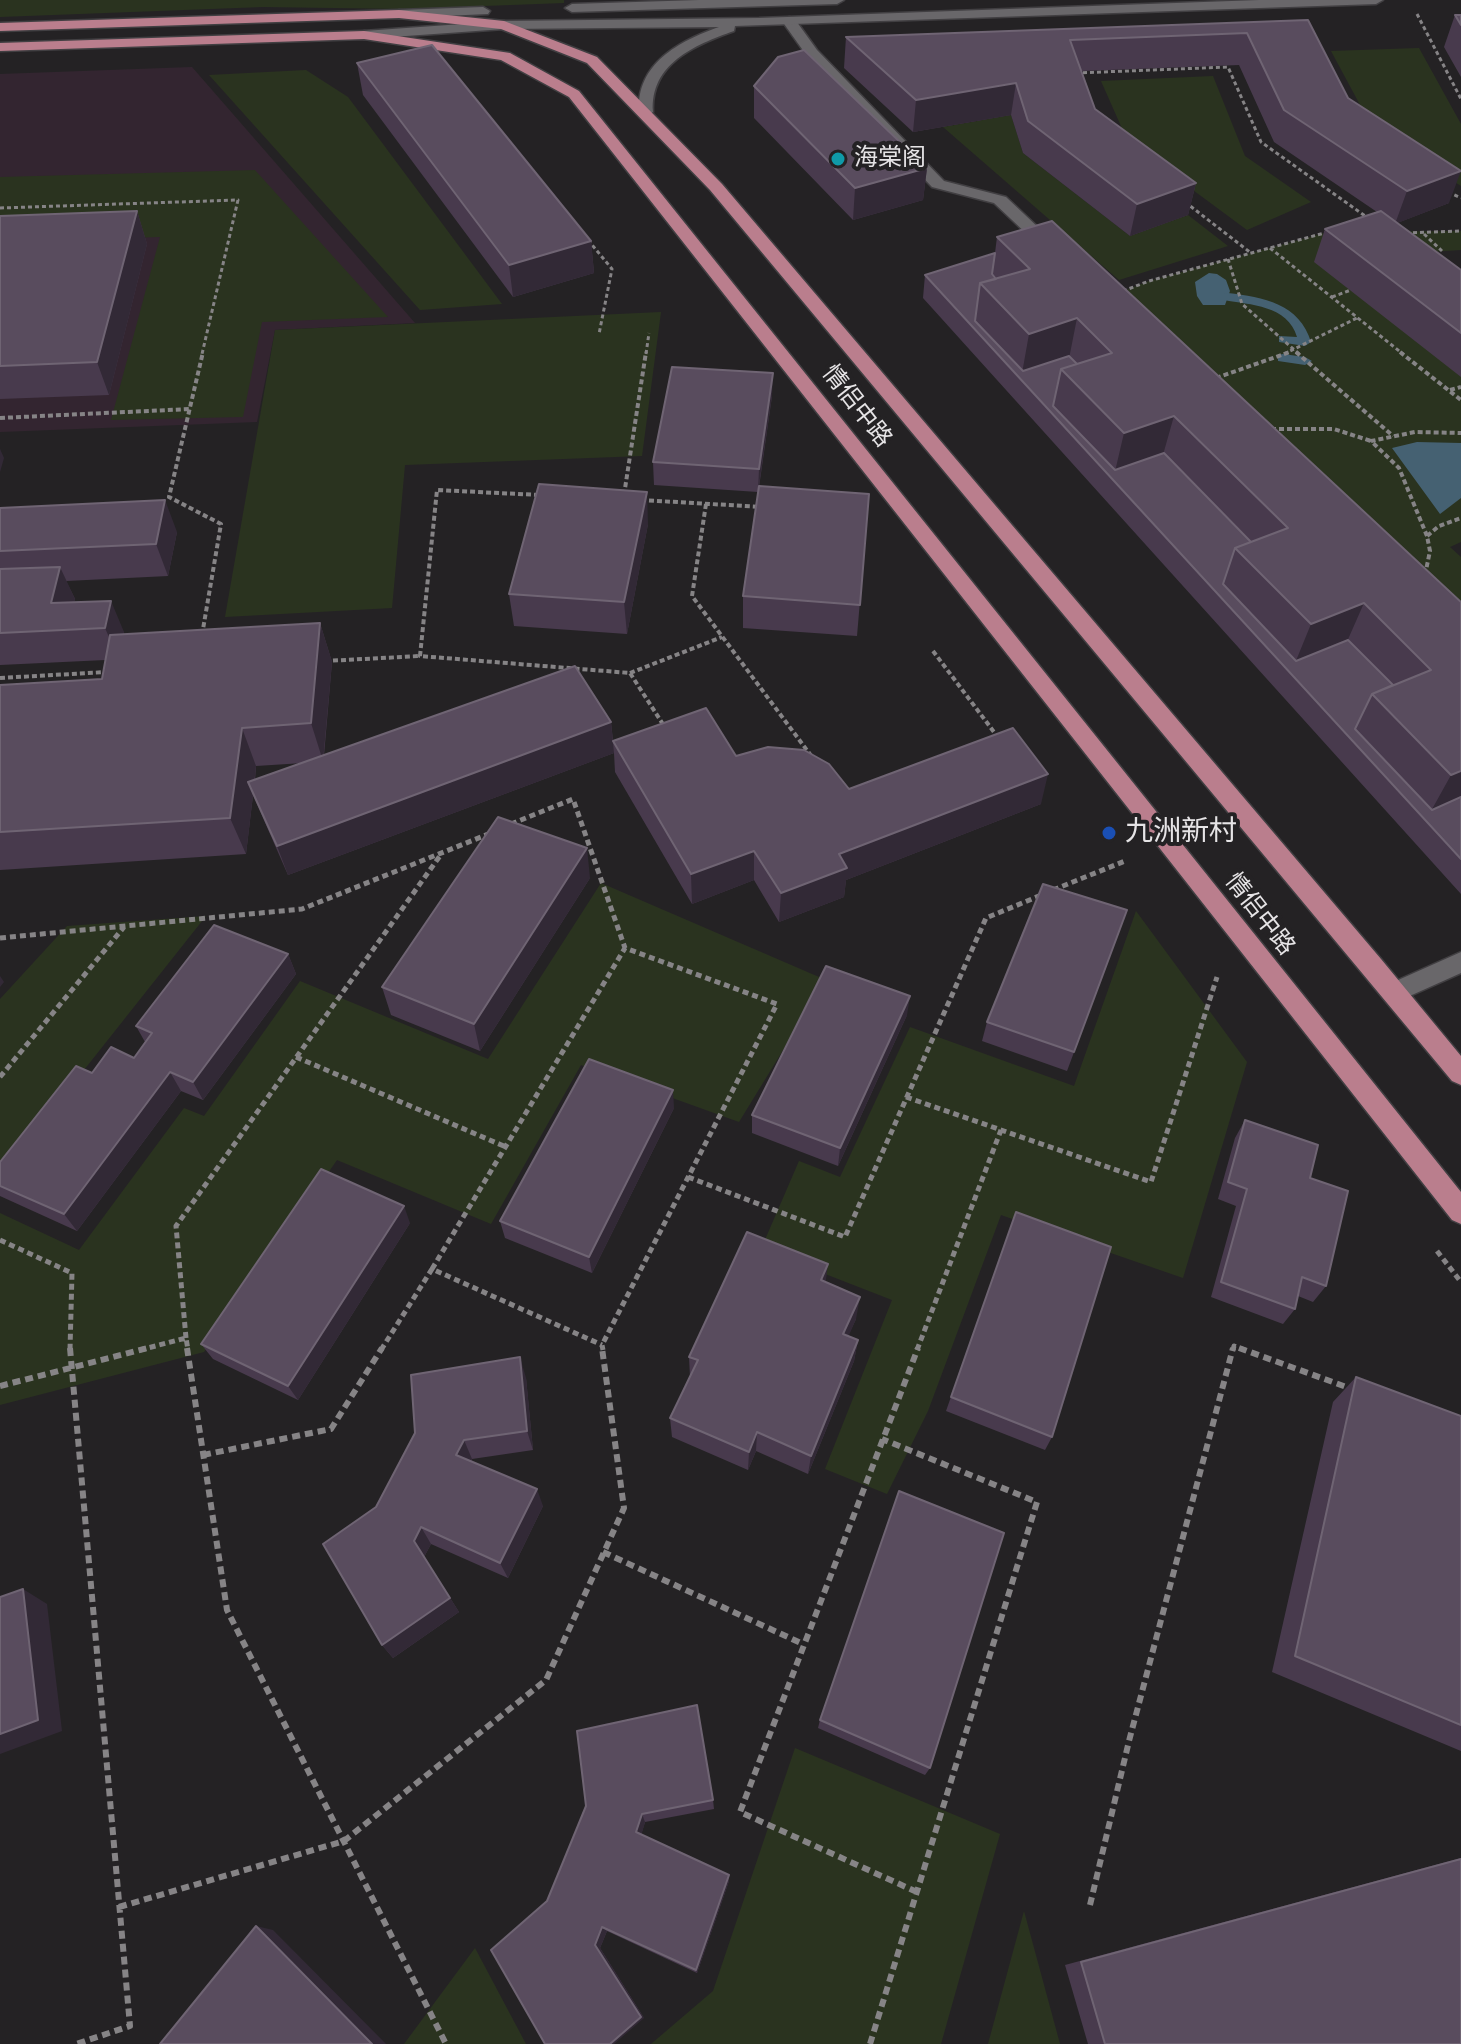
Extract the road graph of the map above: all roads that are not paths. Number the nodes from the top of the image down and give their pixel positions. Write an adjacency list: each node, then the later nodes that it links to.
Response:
1 (837, 0): 3 (street)
2 (1376, 0): 4 (street)
3 (399, 14): 6 (highway, 情侣中路); 7 (highway, 情侣中路)
4 (789, 21): 5 (street); 11 (street)
5 (759, 22): 6 (street); 10 (street)
6 (504, 25): 8 (street); 10 (highway, 情侣中路)
7 (0, 27)
8 (364, 35): 9 (highway, 情侣中路); 15 (highway, 情侣中路)
9 (0, 47)
10 (646, 112): 13 (highway, 情侣中路)
11 (1118, 293)
12 (1461, 962): 13 (street)
13 (1395, 992): 14 (highway, 情侣中路)
14 (1461, 1074)
15 (1461, 1212)

